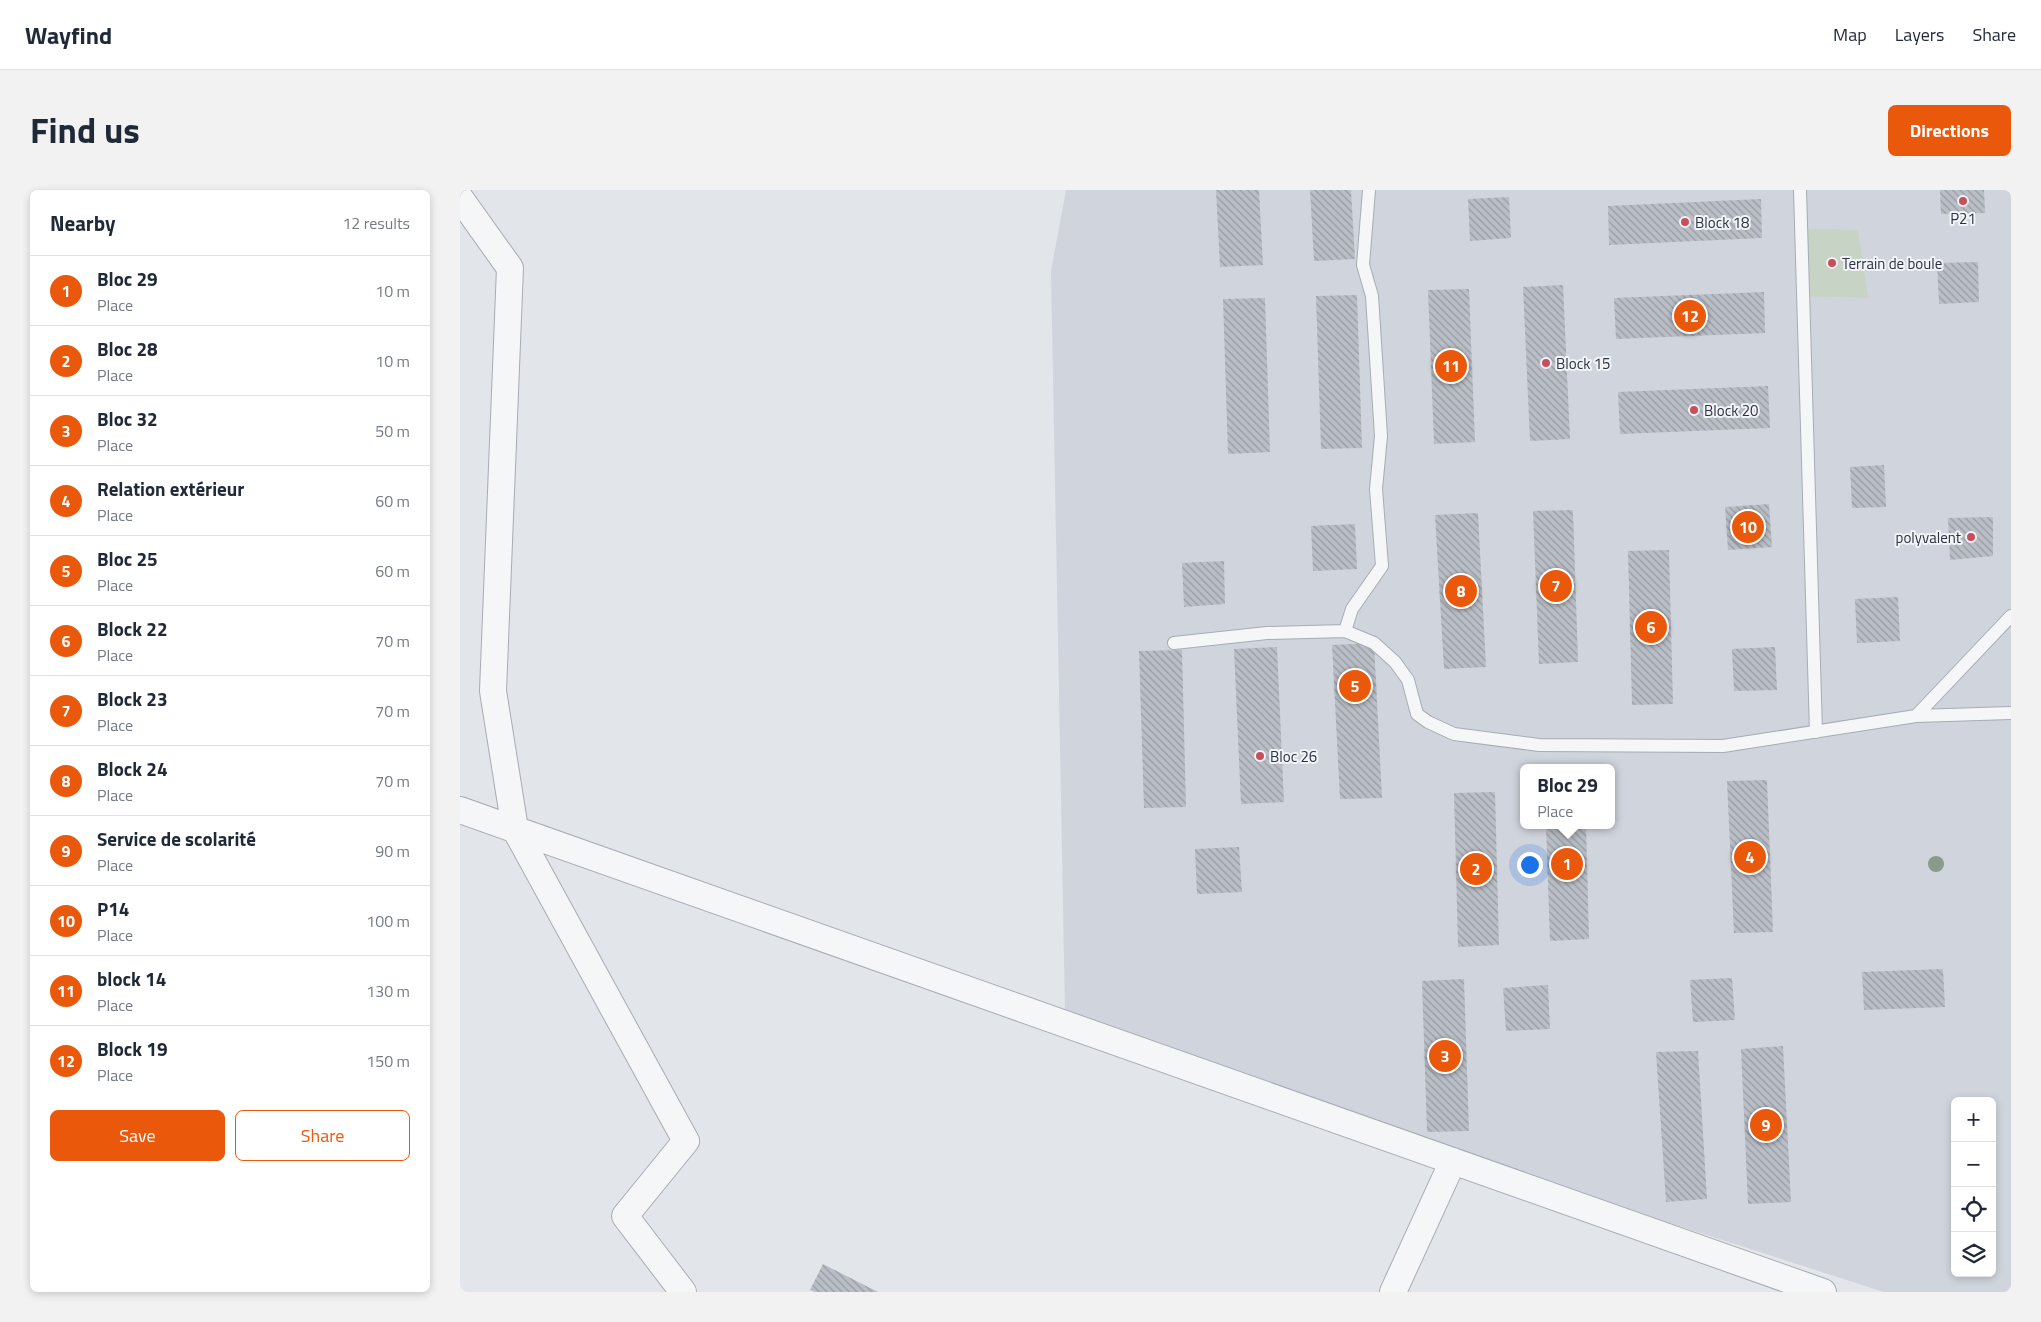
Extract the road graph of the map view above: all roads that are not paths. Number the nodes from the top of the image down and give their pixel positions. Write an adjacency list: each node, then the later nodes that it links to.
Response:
1 (1369, 190): 5 (lane)
2 (1800, 190): 9 (lane)
3 (460, 198): 11 (street)
4 (2011, 616): 8 (lane)
5 (1345, 631): 6 (lane); 9 (lane)
6 (1174, 643)
7 (2011, 713): 8 (lane)
8 (1916, 716): 9 (lane)
9 (1816, 732)
10 (460, 810): 11 (street)
11 (515, 830): 12 (street); 13 (street)
12 (1453, 1161): 14 (street); 15 (street)
13 (683, 1292)
14 (1393, 1292)
15 (1823, 1292)

